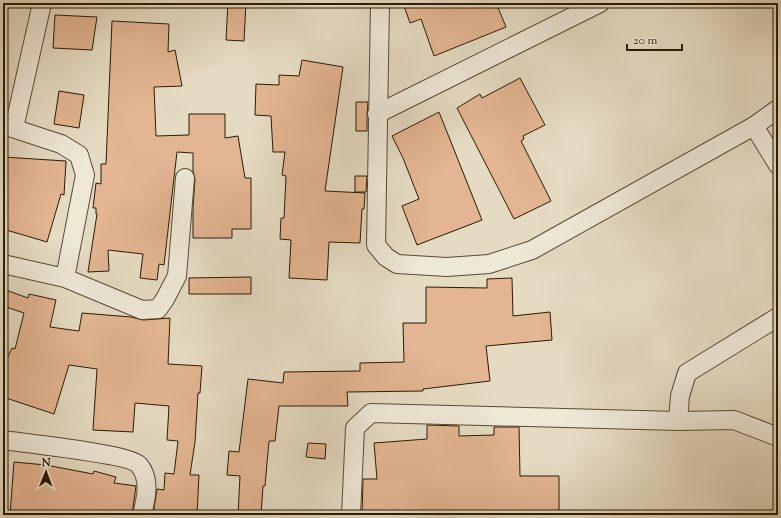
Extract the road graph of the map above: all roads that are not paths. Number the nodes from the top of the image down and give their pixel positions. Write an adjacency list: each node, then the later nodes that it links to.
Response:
1 (42, 3): 6 (street)
2 (380, 3): 5 (street)
3 (600, 3): 5 (street)
4 (778, 109): 7 (street)
5 (377, 114): 7 (street)
6 (9, 126): 11 (street)
7 (754, 126): 8 (street)
8 (778, 165)
9 (185, 178): 11 (street)
10 (3, 264): 11 (street)
11 (65, 278)
12 (778, 317): 13 (street)
13 (678, 421): 14 (street); 17 (street)
14 (778, 438)
15 (3, 440): 16 (street)
16 (142, 515)
17 (351, 515)

